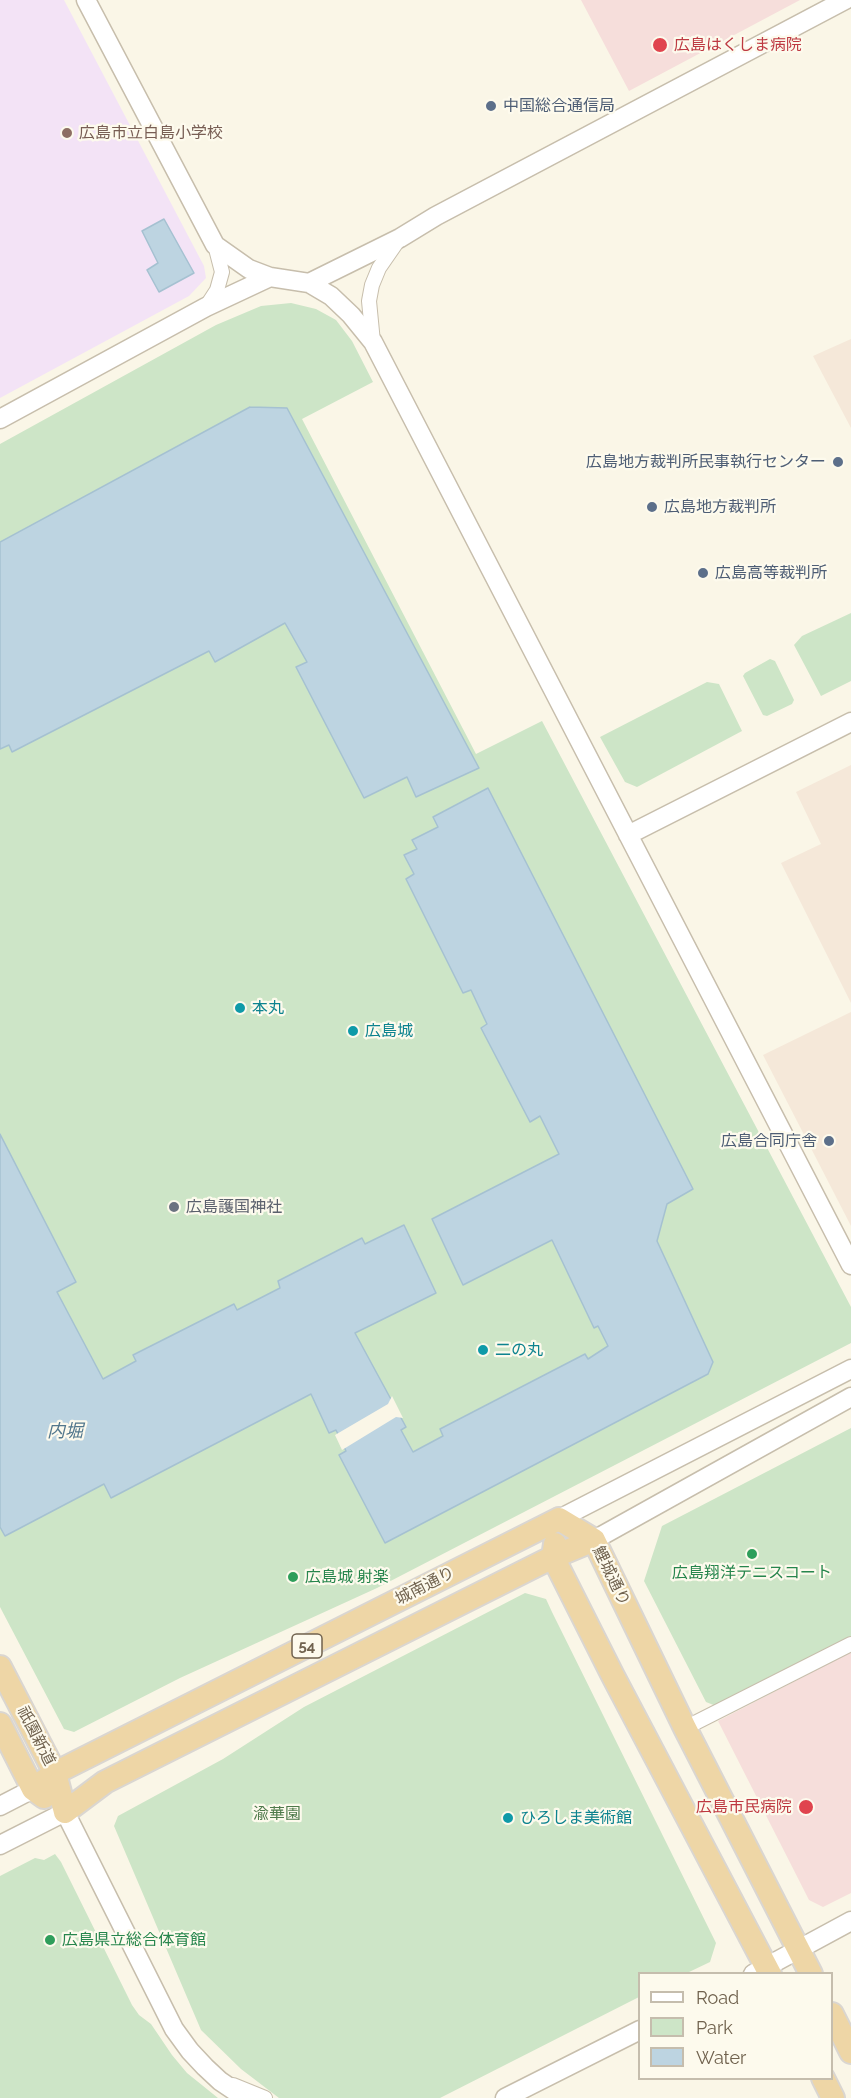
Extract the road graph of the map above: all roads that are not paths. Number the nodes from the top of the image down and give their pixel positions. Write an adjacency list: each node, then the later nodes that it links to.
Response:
1 (86, 0): 4 (street)
2 (845, 0): 3 (street)
3 (400, 238): 6 (street); 8 (street)
4 (215, 245): 5 (street); 7 (street)
5 (270, 277): 6 (street); 7 (street)
6 (309, 283): 8 (street)
7 (206, 307): 9 (street)
8 (373, 342): 11 (street)
9 (0, 419)
10 (851, 722): 11 (street)
11 (628, 835): 12 (street)
12 (851, 1265)
13 (851, 1369): 15 (street, 城南通り)
14 (851, 1397): 16 (street)
15 (559, 1519): 16 (highway, 鯉城通り); 17 (highway); 22 (highway, 城南通り / 54)
16 (594, 1540): 17 (highway, 城南通り); 21 (highway, 鯉城通り)
17 (553, 1557): 25 (highway, 城南通り / 54); 29 (highway)
18 (851, 1644): 21 (street)
19 (0, 1667): 22 (highway, 祇園新道)
20 (0, 1724): 23 (highway, 祇園新道)
21 (685, 1728): 28 (highway, 鯉城通り)
22 (55, 1773): 23 (highway, 城南通り / 54); 25 (highway, 祇園新道)
23 (33, 1790): 24 (street, 城南通り); 25 (highway, 祇園新道)
24 (0, 1806)
25 (65, 1812): 26 (street); 34 (street)
26 (0, 1845)
27 (851, 1921): 28 (street)
28 (799, 1949): 29 (street); 30 (highway, 鯉城通り)
29 (764, 1971)
30 (810, 1972)
31 (833, 2018): 33 (highway)
32 (638, 2031): 38 (street)
33 (851, 2052)
34 (220, 2080): 36 (street); 37 (street)
35 (824, 2080): 39 (highway)
36 (245, 2098)
37 (265, 2098)
38 (505, 2098)
39 (833, 2098)

